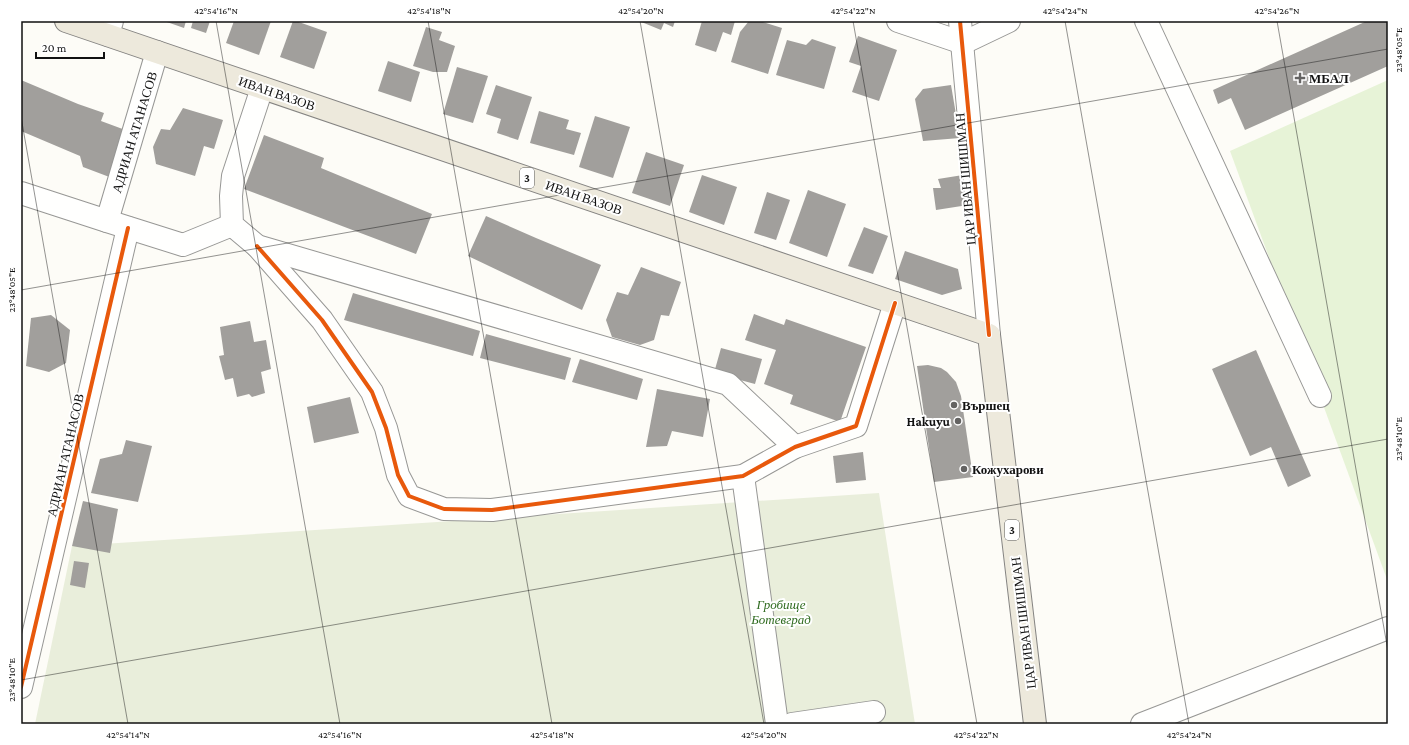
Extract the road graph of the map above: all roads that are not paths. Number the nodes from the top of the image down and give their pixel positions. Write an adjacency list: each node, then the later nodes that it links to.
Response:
1 (66, 21): 6 (main road, ИВАН ВАЗОВ / 3)
2 (898, 21): 7 (street)
3 (960, 21): 7 (street, ЦАР ИВАН ШИШМАН)
4 (1009, 21): 7 (street)
5 (1146, 21): 17 (street)
6 (110, 28): 8 (main road, ИВАН ВАЗОВ / 3)
7 (963, 43): 16 (street, ЦАР ИВАН ШИШМАН)
8 (157, 52): 9 (main road, ИВАН ВАЗОВ / 3); 11 (street, АДРИАН АТАНАСОВ)
9 (262, 88): 12 (street); 15 (main road, ИВАН ВАЗОВ / 3)
10 (21, 193): 11 (street)
11 (107, 222): 13 (street)
12 (232, 226): 13 (street); 14 (street)
13 (128, 228): 21 (street, АДРИАН АТАНАСОВ)
14 (257, 246): 18 (street); 19 (street)
15 (895, 303): 16 (main road, ИВАН ВАЗОВ / 3); 18 (street)
16 (989, 335): 26 (main road, ЦАР ИВАН ШИШМАН / 3)
17 (1320, 396)
18 (794, 448): 19 (street)
19 (743, 476): 24 (street)
20 (1388, 628): 27 (street)
21 (27, 634): 22 (street, АДРИАН АТАНАСОВ)
22 (21, 687)
23 (874, 712): 25 (street)
24 (776, 724)
25 (792, 724)
26 (1035, 724)
27 (1142, 724)

